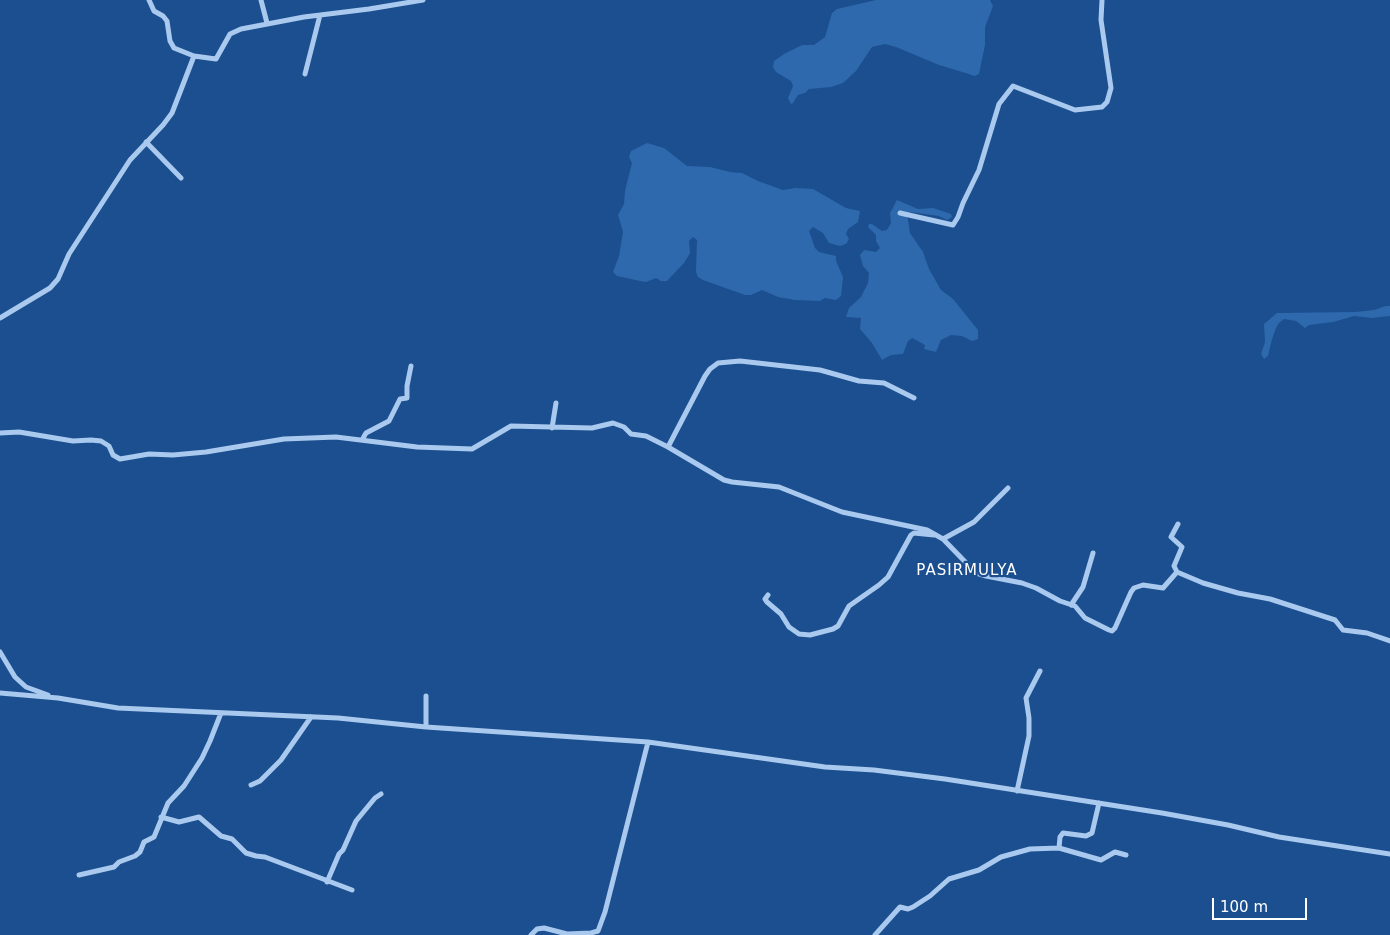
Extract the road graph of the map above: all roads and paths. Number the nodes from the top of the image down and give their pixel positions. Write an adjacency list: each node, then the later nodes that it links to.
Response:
1 (149, 0): 7 (street)
2 (261, 0): 6 (street)
3 (423, 0): 5 (street)
4 (1102, 0): 11 (street)
5 (320, 15): 6 (street); 8 (street)
6 (267, 23): 7 (street)
7 (194, 56): 9 (street)
8 (305, 74)
9 (146, 142): 10 (street); 12 (street)
10 (181, 178)
11 (900, 213)
12 (0, 318)
13 (410, 366): 18 (street)
14 (914, 398): 19 (street)
15 (556, 403): 16 (street)
16 (552, 428): 18 (street); 19 (street)
17 (0, 433): 18 (street)
18 (362, 440)
19 (668, 447): 22 (street)
20 (1008, 488): 23 (street)
21 (1178, 524): 25 (street)
22 (937, 535): 23 (street); 26 (street)
23 (943, 539): 27 (street)
24 (1093, 553): 27 (street)
25 (1177, 572): 27 (street); 28 (street)
26 (768, 595)
27 (1071, 605)
28 (1390, 641)
29 (0, 652): 33 (street)
30 (1040, 671): 39 (street)
31 (0, 693): 33 (street)
32 (426, 696): 36 (street)
33 (58, 698): 34 (street)
34 (220, 713): 35 (street); 42 (street)
35 (311, 717): 36 (street); 38 (street)
36 (426, 728): 37 (street)
37 (648, 742): 39 (street); 49 (street)
38 (251, 785)
39 (1017, 791): 41 (street)
40 (381, 794): 47 (street)
41 (1099, 804): 43 (street); 44 (street)
42 (162, 817): 46 (street); 47 (street)
43 (1059, 848): 45 (street); 50 (street)
44 (1390, 854)
45 (1126, 855)
46 (79, 876)
47 (327, 882): 48 (street)
48 (352, 890)
49 (531, 935)
50 (874, 935)

